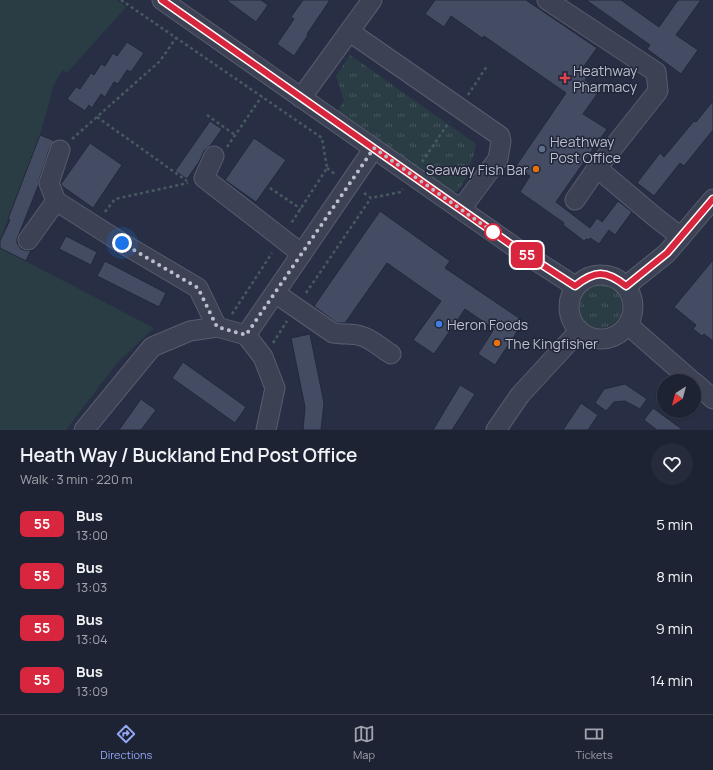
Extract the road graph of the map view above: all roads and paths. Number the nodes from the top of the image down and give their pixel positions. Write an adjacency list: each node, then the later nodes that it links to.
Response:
1 (162, 0): 8 (street)
2 (372, 0): 4 (street)
3 (547, 0): 16 (street)
4 (350, 32): 8 (street); 9 (street)
5 (176, 38): 11 (path)
6 (487, 66): 9 (path)
7 (262, 96): 12 (path)
8 (301, 98): 13 (street)
9 (459, 108): 23 (street)
10 (207, 115): 12 (path)
11 (97, 117): 14 (path); 24 (path)
12 (235, 135): 15 (path)
13 (374, 148): 23 (street); 27 (street)
14 (60, 150): 21 (street)
15 (214, 156): 27 (street)
16 (597, 168): 20 (street); 25 (street)
17 (270, 188): 22 (path)
18 (371, 198): 31 (path)
19 (713, 198): 25 (street)
20 (575, 200)
21 (56, 201): 24 (street); 26 (street)
22 (301, 209)
23 (461, 209): 28 (street)
24 (95, 226): 33 (street)
25 (681, 237): 29 (street)
26 (28, 240)
27 (302, 254): 30 (street)
28 (575, 286): 29 (street); 34 (street)
29 (626, 286): 32 (street)
30 (275, 293): 31 (street); 35 (street)
31 (296, 308): 36 (street); 37 (path)
32 (628, 325): 34 (street); 38 (street)
33 (217, 327): 35 (street); 41 (street)
34 (580, 332): 43 (street)
35 (246, 335): 37 (street)
36 (391, 354)
37 (263, 358): 42 (street)
38 (684, 374)
39 (701, 389): 40 (street)
40 (713, 399)
41 (84, 430)
42 (266, 430)
43 (496, 430)

